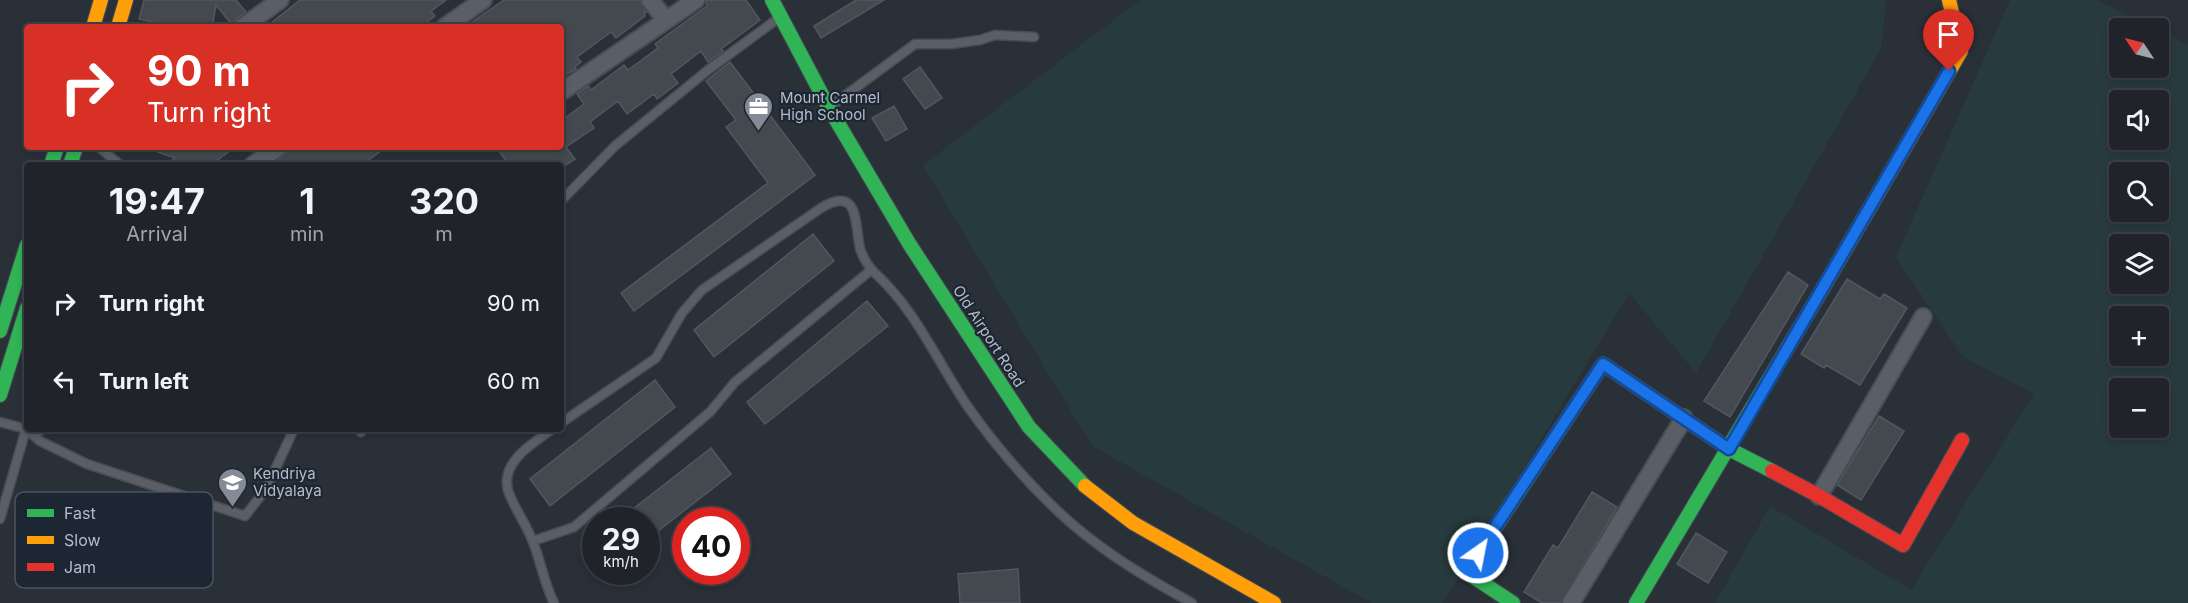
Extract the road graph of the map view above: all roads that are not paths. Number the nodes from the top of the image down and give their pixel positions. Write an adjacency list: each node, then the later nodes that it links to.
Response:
1 (102, 0): 11 (street)
2 (126, 0): 12 (street)
3 (280, 0): 13 (street)
4 (483, 0): 14 (street)
5 (650, 0): 10 (street)
6 (696, 0): 10 (street)
7 (772, 0): 9 (street, Old Airport Road)
8 (1949, 0): 38 (street)
9 (780, 17): 17 (street, Old Airport Road); 22 (lane)
10 (666, 20): 16 (street)
11 (93, 24)
12 (119, 24)
13 (247, 24)
14 (454, 24)
15 (1034, 37): 17 (lane)
16 (564, 90)
17 (829, 108): 46 (street, Old Airport Road)
18 (102, 150): 20 (lane)
19 (275, 150): 21 (street)
20 (116, 162)
21 (257, 162)
22 (564, 198)
23 (24, 255): 27 (street)
24 (871, 270): 30 (lane); 43 (lane); 45 (lane)
25 (1923, 317): 40 (street)
26 (24, 322): 28 (street)
27 (0, 331)
28 (0, 395)
29 (1684, 418): 38 (street); 47 (street); 48 (street)
30 (564, 421)
31 (0, 422): 32 (lane)
32 (24, 428)
33 (25, 432): 42 (lane)
34 (30, 432): 39 (lane)
35 (293, 432): 41 (lane)
36 (549, 432): 43 (lane)
37 (1962, 440): 40 (street)
38 (1729, 449): 40 (street); 49 (street)
39 (172, 492)
40 (1819, 496)
41 (213, 505)
42 (0, 519)
43 (533, 541): 44 (lane)
44 (554, 603)
45 (1192, 603)
46 (1274, 603)
47 (1513, 603)
48 (1571, 603)
49 (1636, 603)

